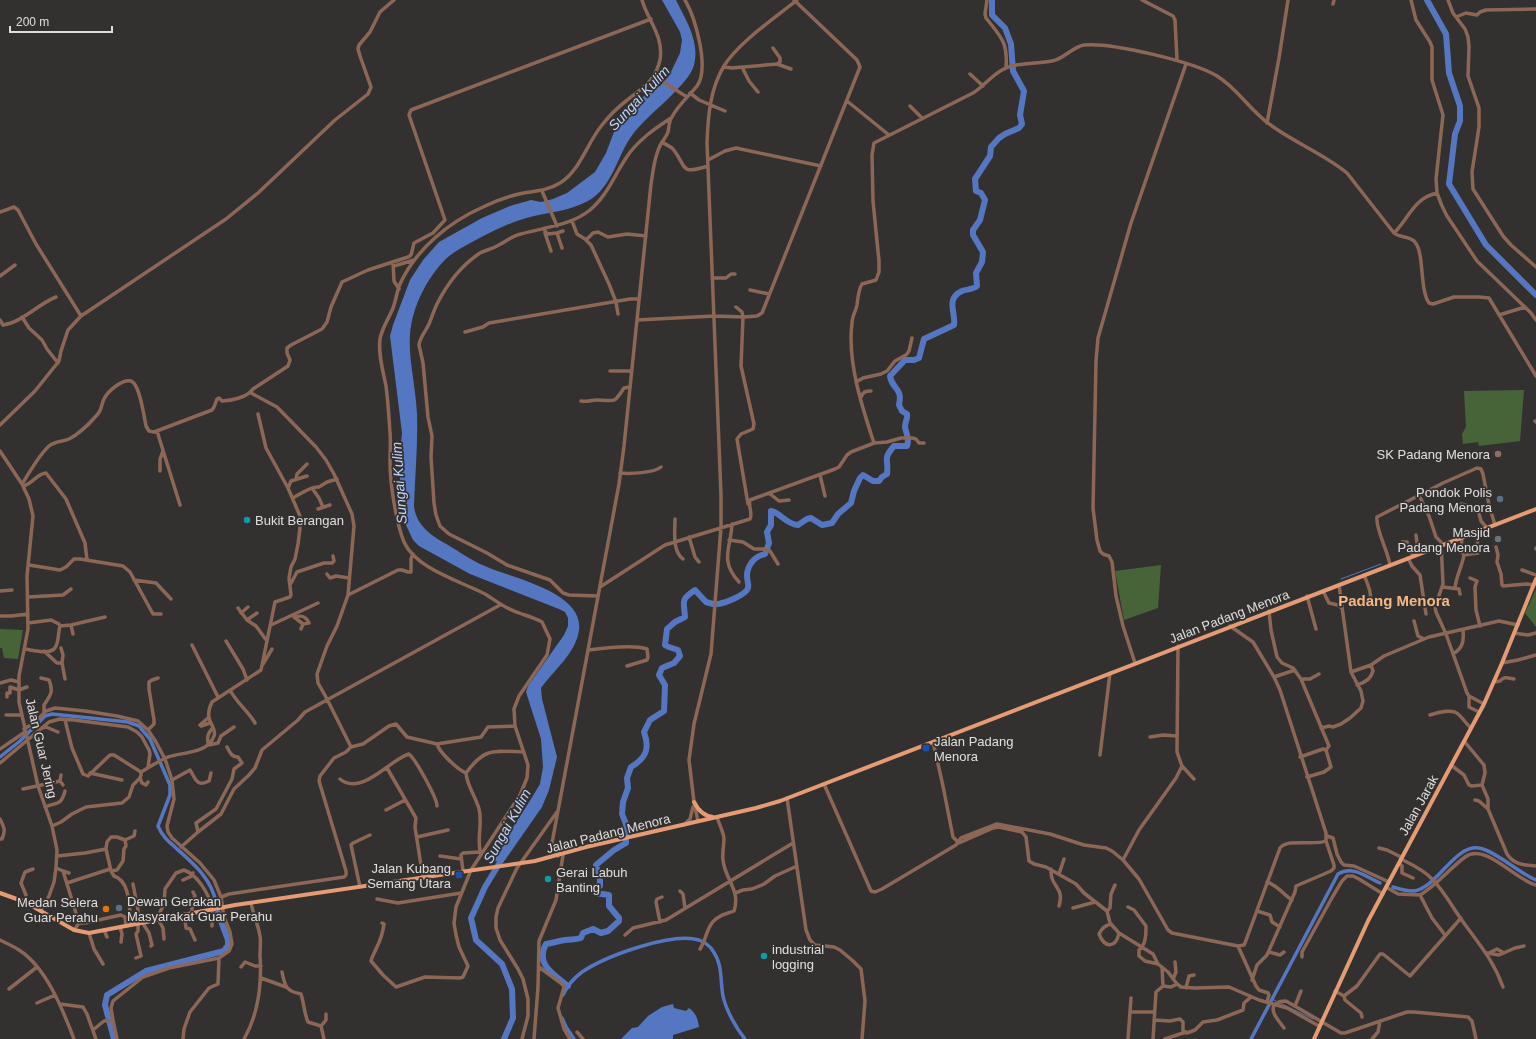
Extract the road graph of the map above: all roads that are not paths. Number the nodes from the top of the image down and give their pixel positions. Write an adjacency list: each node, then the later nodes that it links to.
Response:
1 (394, 0): 69 (street)
2 (642, 0): 12 (street)
3 (796, 0): 17 (street); 27 (street)
4 (987, 0): 19 (street)
5 (1142, 0): 14 (street)
6 (1288, 0): 33 (street)
7 (1411, 0): 40 (street)
8 (1448, 0): 11 (street)
9 (687, 1): 25 (street)
10 (1536, 9): 11 (street)
11 (1456, 17): 55 (street)
12 (651, 18): 22 (street); 53 (street)
13 (773, 48): 15 (street)
14 (1177, 60): 16 (street); 19 (street)
15 (778, 64): 18 (street); 20 (street)
16 (1186, 64): 33 (street); 218 (street)
17 (724, 67): 18 (street); 28 (street)
18 (742, 67): 24 (street)
19 (1008, 68): 23 (street)
20 (791, 69)
21 (970, 74): 23 (street)
22 (655, 77): 26 (street); 39 (street)
23 (983, 86): 32 (street)
24 (758, 92)
25 (690, 93): 26 (street); 28 (street)
26 (685, 96): 31 (street)
27 (847, 102): 34 (street); 38 (street)
28 (710, 106): 30 (street); 36 (street)
29 (910, 106): 32 (street)
30 (725, 111)
31 (671, 118): 35 (street); 42 (street)
32 (922, 118): 34 (street)
33 (1267, 123): 47 (street)
34 (889, 135): 82 (street)
35 (662, 142): 37 (street); 48 (street)
36 (708, 160): 37 (street); 38 (street)
37 (708, 166): 58 (street)
38 (821, 166): 61 (street)
39 (543, 193): 43 (street); 52 (street)
40 (1437, 193): 47 (street); 66 (street)
41 (0, 212): 69 (street)
42 (572, 221): 43 (street); 49 (street)
43 (557, 226): 44 (street)
44 (544, 231): 46 (street); 51 (street); 168 (street)
45 (563, 231): 46 (street)
46 (557, 233): 50 (street)
47 (1394, 233): 68 (street)
48 (646, 236): 49 (street); 63 (street)
49 (586, 240): 64 (street)
50 (562, 248)
51 (551, 252)
52 (415, 260): 53 (street); 59 (street)
53 (393, 264): 59 (street); 85 (street)
54 (15, 265): 57 (street)
55 (1536, 267)
56 (735, 274): 58 (street)
57 (0, 276)
58 (712, 278): 70 (street)
59 (399, 290): 137 (street)
60 (750, 290): 61 (street)
61 (769, 294): 71 (street)
62 (56, 297): 72 (street)
63 (639, 299): 64 (street); 74 (street)
64 (616, 302): 67 (street); 76 (street)
65 (736, 307): 71 (street)
66 (1525, 307): 68 (street); 75 (street)
67 (618, 314)
68 (1499, 315): 81 (street)
69 (81, 316): 78 (street)
70 (714, 316): 71 (street); 74 (street); 123 (street)
71 (743, 317): 120 (street)
72 (22, 318): 73 (street); 78 (street)
73 (0, 320)
74 (637, 320): 79 (street)
75 (1536, 320)
76 (465, 332)
77 (912, 338): 82 (street)
78 (58, 363): 89 (street)
79 (632, 370): 80 (street); 83 (street)
80 (610, 371)
81 (1536, 376)
82 (856, 382): 86 (street)
83 (630, 387): 87 (street); 100 (street)
84 (871, 391): 86 (street)
85 (251, 393): 90 (street); 104 (street)
86 (861, 398): 91 (street)
87 (581, 401)
88 (258, 414): 106 (street)
89 (0, 425)
90 (157, 431): 93 (street); 105 (street)
91 (874, 443): 92 (street); 101 (street)
92 (924, 443)
93 (163, 449): 95 (street); 96 (street)
94 (0, 451): 105 (street, Jalan Guar Jering)
95 (160, 459): 96 (street); 99 (street)
96 (166, 463): 114 (street)
97 (307, 464): 103 (street)
98 (661, 467): 100 (street)
99 (160, 471)
100 (620, 473): 159 (street)
101 (820, 475): 108 (street); 110 (street)
102 (307, 476): 103 (street)
103 (296, 479): 106 (street)
104 (336, 479): 107 (street); 151 (street)
105 (23, 485): 142 (street); 144 (street, Jalan Guar Jering)
106 (288, 488): 111 (street)
107 (312, 488): 111 (street); 116 (street)
108 (769, 493): 112 (street); 120 (street)
109 (1419, 495): 122 (street); 133 (street); 146 (street)
110 (825, 496)
111 (293, 498): 156 (street)
112 (789, 500)
113 (1461, 504): 124 (street)
114 (180, 505)
115 (330, 505): 116 (street)
116 (323, 507): 118 (street)
117 (1536, 508): 122 (main road, Jalan Padang Menora)
118 (318, 509)
119 (675, 519): 130 (street)
120 (750, 519): 121 (street)
121 (732, 524): 123 (street); 129 (street)
122 (1495, 525): 124 (main road, Jalan Padang Menora)
123 (721, 527): 127 (street); 306 (street)
124 (1487, 528): 125 (main road, Jalan Padang Menora)
125 (1477, 532): 128 (main road, Jalan Padang Menora); 138 (street)
126 (1416, 535): 132 (street)
127 (689, 537): 130 (street); 143 (street)
128 (1462, 537): 133 (main road, Jalan Padang Menora); 138 (street)
129 (729, 540): 145 (street); 155 (street)
130 (675, 541): 141 (street); 159 (street)
131 (1402, 542): 135 (street)
132 (1418, 544): 135 (street); 136 (street)
133 (1441, 546): 136 (main road, Jalan Padang Menora); 160 (street)
134 (1496, 548): 158 (street)
135 (1411, 552): 140 (street)
136 (1425, 552): 140 (main road, Jalan Padang Menora)
137 (413, 554): 167 (street); 174 (street)
138 (1464, 555): 161 (street)
139 (333, 556): 156 (street)
140 (1411, 557): 146 (main road, Jalan Padang Menora); 183 (street)
141 (683, 559)
142 (88, 560): 144 (street); 154 (street)
143 (699, 562)
144 (29, 564): 170 (street, Jalan Guar Jering)
145 (778, 564)
146 (1390, 565): 149 (main road, Jalan Padang Menora)
147 (1522, 570): 150 (street)
148 (327, 574): 151 (street)
149 (1364, 575): 157 (main road, Jalan Padang Menora); 173 (street)
150 (1536, 575)
151 (349, 578): 167 (street)
152 (1470, 578): 197 (street)
153 (1536, 579): 158 (main road, Jalan Jarak)
154 (134, 580): 171 (street); 182 (street)
155 (739, 582)
156 (290, 585): 193 (street)
157 (1339, 585): 165 (main road, Jalan Padang Menora); 177 (street)
158 (1534, 585): 194 (main road, Jalan Jarak)
159 (600, 586): 168 (street)
160 (1443, 587): 161 (street); 204 (street)
161 (1455, 588): 166 (street)
162 (71, 589): 170 (street)
163 (12, 590): 164 (street)
164 (0, 591)
165 (1323, 591): 169 (main road, Jalan Padang Menora); 177 (street)
166 (1460, 594)
167 (348, 595): 244 (street)
168 (598, 596): 213 (street)
169 (1307, 596): 178 (main road, Jalan Padang Menora); 199 (street)
170 (28, 597): 181 (street, Jalan Guar Jering)
171 (171, 599)
172 (318, 603): 185 (street)
173 (1370, 603)
174 (500, 605): 244 (street); 255 (street)
175 (248, 607): 179 (street)
176 (238, 608): 179 (street)
177 (1342, 608): 224 (street)
178 (1269, 611): 196 (main road, Jalan Padang Menora); 223 (street)
179 (240, 613): 188 (street)
180 (257, 613): 188 (street)
181 (28, 614): 184 (street); 190 (street, Jalan Guar Jering)
182 (161, 614)
183 (1426, 614)
184 (0, 616)
185 (290, 616): 187 (street); 193 (street)
186 (105, 617): 192 (street)
187 (296, 617): 191 (street); 191 (street)
188 (247, 620): 207 (street)
189 (1414, 621): 205 (street)
190 (28, 623): 195 (street); 211 (street, Jalan Guar Jering)
191 (304, 624): 198 (street)
192 (71, 625): 195 (street); 203 (street)
193 (271, 625): 207 (street)
194 (1518, 625): 197 (street); 201 (main road, Jalan Jarak)
195 (60, 626): 214 (street)
196 (1230, 626): 209 (main road, Jalan Padang Menora); 227 (street)
197 (1480, 626): 200 (street)
198 (301, 629)
199 (1316, 629)
200 (1463, 630): 204 (street); 215 (street)
201 (1514, 633): 202 (street); 219 (main road, Jalan Jarak)
202 (1536, 633)
203 (73, 634)
204 (1446, 634): 205 (street); 215 (street)
205 (1424, 639): 222 (street)
206 (226, 641): 233 (street)
207 (267, 641): 220 (street)
208 (192, 645): 243 (street)
209 (1178, 646): 218 (main road, Jalan Padang Menora); 264 (street)
210 (61, 648): 217 (street)
211 (25, 649): 214 (street); 234 (street, Jalan Guar Jering)
212 (272, 649): 220 (street)
213 (588, 650): 221 (street); 311 (street)
214 (44, 651): 217 (street)
215 (1453, 654): 241 (street)
216 (1536, 655): 219 (street)
217 (62, 663): 230 (street)
218 (1135, 663): 225 (main road, Jalan Padang Menora)
219 (1502, 663): 235 (main road, Jalan Jarak)
220 (262, 665): 233 (street)
221 (627, 666)
222 (1370, 666): 224 (street); 237 (street)
223 (1295, 670): 227 (street); 231 (street)
224 (1351, 672): 237 (street)
225 (1110, 673): 268 (main road, Jalan Padang Menora); 276 (street)
226 (1319, 674): 231 (street)
227 (1274, 677): 277 (street)
228 (41, 678): 247 (street)
229 (158, 678): 261 (street)
230 (65, 679)
231 (1301, 679): 259 (street)
232 (1514, 679): 235 (street)
233 (247, 680): 240 (street)
234 (19, 682): 236 (street); 239 (street, Jalan Guar Jering)
235 (1494, 682): 245 (main road, Jalan Jarak)
236 (0, 683)
237 (1357, 685): 259 (street)
238 (27, 687): 239 (street)
239 (19, 690): 242 (street); 249 (street, Jalan Guar Jering)
240 (230, 690): 243 (street); 254 (street)
241 (1469, 696): 245 (street); 246 (street)
242 (7, 697)
243 (218, 697): 251 (street)
244 (328, 699): 272 (street); 319 (street)
245 (1484, 704): 246 (main road, Jalan Jarak)
246 (1479, 712): 260 (main road, Jalan Jarak)
247 (44, 713): 261 (street); 262 (street)
248 (6, 715): 249 (street)
249 (21, 715): 262 (street, Jalan Guar Jering)
250 (1430, 715): 260 (street)
251 (208, 718): 253 (street); 253 (street)
252 (65, 720): 257 (street); 282 (street); 285 (street)
253 (210, 723): 258 (street)
254 (255, 723)
255 (515, 726): 269 (street); 275 (street)
256 (234, 727): 270 (street)
257 (41, 728): 263 (street); 266 (street)
258 (213, 728): 270 (street); 270 (street)
259 (1321, 728): 274 (street)
260 (1471, 728): 267 (main road, Jalan Jarak)
261 (148, 730): 278 (street)
262 (25, 731): 266 (street, Jalan Guar Jering); 273 (street)
263 (58, 732)
264 (1177, 736): 265 (street); 281 (street)
265 (1150, 737)
266 (27, 740): 279 (street); 300 (street, Jalan Guar Jering)
267 (1464, 741): 280 (main road, Jalan Jarak); 299 (street)
268 (933, 742): 297 (main road, Jalan Padang Menora); 326 (street)
269 (437, 744): 272 (street); 287 (street)
270 (209, 745): 278 (street)
271 (227, 747): 319 (street)
272 (351, 747): 373 (street)
273 (0, 749)
274 (1326, 750): 277 (street); 289 (street)
275 (524, 752): 287 (street); 331 (street)
276 (1100, 755)
277 (1300, 757): 289 (street)
278 (164, 759): 282 (street); 295 (street)
279 (0, 762)
280 (1451, 765): 299 (street); 339 (main road, Jalan Jarak)
281 (1182, 766): 292 (street); 338 (street)
282 (148, 767): 284 (street)
283 (387, 768): 291 (street); 304 (street); 307 (street)
284 (141, 772): 285 (street); 290 (street)
285 (90, 773): 294 (street)
286 (211, 773): 295 (street)
287 (466, 773): 331 (street)
288 (61, 775): 293 (street)
289 (1307, 777): 321 (street)
290 (140, 778): 296 (street); 316 (street)
291 (340, 779)
292 (1194, 779)
293 (60, 780): 298 (street); 300 (street)
294 (122, 780)
295 (172, 780): 328 (street)
296 (148, 782)
297 (824, 784): 303 (main road, Jalan Padang Menora); 326 (street)
298 (64, 785)
299 (1482, 785): 309 (street)
300 (38, 786): 301 (street); 308 (street, Jalan Guar Jering)
301 (23, 789)
302 (65, 791): 308 (street)
303 (787, 798): 312 (main road, Jalan Padang Menora); 327 (street)
304 (405, 800): 310 (street); 322 (street)
305 (1475, 800): 309 (street)
306 (694, 802): 312 (main road); 314 (street); 315 (street)
307 (437, 806)
308 (45, 807): 316 (street, Jalan Guar Jering)
309 (1488, 809): 342 (street)
310 (386, 810)
311 (559, 811): 335 (street); 340 (street)
312 (717, 817): 314 (main road, Jalan Padang Menora); 356 (street)
313 (0, 819): 323 (street)
314 (698, 821): 315 (main road, Jalan Padang Menora)
315 (684, 825): 332 (main road, Jalan Padang Menora)
316 (52, 826): 333 (street, Jalan Guar Jering)
317 (448, 830): 322 (street)
318 (135, 832): 324 (street)
319 (198, 832): 328 (street)
320 (370, 835): 364 (street)
321 (1327, 836): 325 (street); 358 (street)
322 (417, 837): 353 (street)
323 (0, 839)
324 (125, 840): 330 (street); 346 (street)
325 (1326, 841): 357 (street); 376 (street)
326 (958, 842): 338 (street); 345 (street)
327 (793, 843): 341 (street); 356 (street)
328 (181, 847): 373 (street)
329 (1379, 848): 339 (street)
330 (106, 849): 333 (street); 346 (street)
331 (481, 853): 337 (street); 347 (street)
332 (562, 855): 335 (main road, Jalan Padang Menora); 435 (street)
333 (57, 856): 343 (street, Jalan Guar Jering)
334 (440, 856): 337 (street)
335 (558, 856): 340 (main road, Jalan Padang Menora)
336 (1064, 858): 352 (street)
337 (461, 859): 349 (street)
338 (1123, 860): 417 (street)
339 (1400, 860): 354 (street); 358 (main road, Jalan Jarak); 360 (street)
340 (522, 863): 347 (main road, Jalan Padang Menora); 480 (street)
341 (796, 866): 370 (street); 484 (street)
342 (1536, 866)
343 (56, 868): 348 (street); 386 (street, Jalan Guar Jering)
344 (33, 869): 377 (street)
345 (1051, 869): 352 (street); 380 (street)
346 (110, 870): 359 (street); 401 (street)
347 (471, 870): 349 (main road, Jalan Padang Menora); 369 (street)
348 (63, 871): 350 (street); 359 (street)
349 (463, 871): 353 (main road, Jalan Padang Menora)
350 (69, 873)
351 (193, 873): 355 (street); 385 (street); 394 (street)
352 (1059, 874): 378 (street)
353 (423, 878): 364 (main road, Jalan Padang Menora)
354 (1413, 878)
355 (183, 880)
356 (730, 881): 370 (street); 383 (street)
357 (1267, 882): 376 (street); 389 (street)
358 (1389, 882): 365 (main road, Jalan Jarak)
359 (67, 883): 397 (street)
360 (1436, 883): 363 (street); 372 (street); 393 (street)
361 (133, 884): 398 (street)
362 (1115, 885): 388 (street)
363 (1536, 885)
364 (360, 887): 379 (main road, Jalan Padang Menora)
365 (1386, 887): 371 (main road, Jalan Jarak); 372 (street)
366 (680, 891): 383 (street)
367 (193, 892): 390 (street)
368 (0, 893): 377 (main road)
369 (461, 893): 375 (street); 399 (street)
370 (735, 893): 420 (street)
371 (1382, 894): 424 (street); 449 (main road, Jalan Jarak)
372 (1420, 895): 410 (street)
373 (221, 897): 381 (street)
374 (662, 897): 396 (street)
375 (377, 899)
376 (1292, 900): 404 (street)
377 (25, 902): 386 (main road)
378 (1094, 902): 384 (street); 388 (street)
379 (251, 903): 381 (main road, Jalan Padang Menora); 432 (street)
380 (1059, 906)
381 (222, 907): 385 (main road, Jalan Padang Menora); 426 (street)
382 (1128, 907): 419 (street)
383 (685, 908): 396 (street)
384 (1073, 908)
385 (213, 909): 387 (main road, Jalan Padang Menora); 392 (street)
386 (41, 910): 405 (main road)
387 (201, 911): 390 (main road, Jalan Padang Menora); 392 (street)
388 (1107, 911): 400 (street)
389 (1257, 911): 404 (street); 417 (street)
390 (192, 912): 391 (main road, Jalan Padang Menora)
391 (184, 914): 394 (main road, Jalan Padang Menora); 414 (street)
392 (212, 916): 402 (street)
393 (1461, 918): 410 (street); 423 (street)
394 (158, 919): 395 (main road, Jalan Padang Menora); 412 (street)
395 (142, 922): 398 (main road, Jalan Padang Menora); 416 (street)
396 (660, 922): 409 (street)
397 (79, 923): 401 (street); 405 (street)
398 (137, 923): 401 (main road, Jalan Padang Menora); 425 (street)
399 (382, 923)
400 (1112, 924): 408 (street); 408 (street)
401 (128, 925): 403 (main road, Jalan Padang Menora)
402 (212, 926)
403 (120, 927): 406 (main road, Jalan Padang Menora); 415 (street)
404 (1280, 927): 421 (street)
405 (74, 930): 407 (main road, Jalan Padang Menora)
406 (104, 930): 407 (main road, Jalan Padang Menora); 411 (street)
407 (89, 932): 430 (street)
408 (1120, 933): 419 (street)
409 (625, 935)
410 (1445, 935): 451 (street)
411 (107, 937)
412 (164, 939)
413 (0, 940): 427 (street)
414 (195, 940)
415 (120, 942)
416 (151, 946)
417 (1238, 946): 441 (street)
418 (1524, 946): 423 (street)
419 (1143, 948): 431 (street); 431 (street)
420 (700, 949)
421 (1269, 952): 422 (street); 441 (street)
422 (1284, 952)
423 (1488, 953): 445 (street)
424 (1302, 957)
425 (136, 958)
426 (219, 958): 463 (street); 477 (street)
427 (31, 959): 428 (street); 433 (street)
428 (26, 962)
429 (1175, 962): 440 (street)
430 (103, 964)
431 (1158, 964): 436 (street)
432 (261, 966): 434 (street); 439 (street)
433 (38, 967): 447 (street); 450 (street)
434 (240, 967)
435 (538, 967): 481 (street); 482 (street)
436 (1162, 967): 440 (street); 443 (street)
437 (282, 972): 444 (street)
438 (1194, 975): 446 (street)
439 (261, 978): 444 (street); 478 (street)
440 (1173, 979): 442 (street)
441 (1252, 980): 456 (street)
442 (1177, 984): 443 (street); 446 (street)
443 (1163, 986): 459 (street)
444 (286, 987): 468 (street)
445 (1503, 987)
446 (1186, 988): 452 (street)
447 (9, 989)
448 (1301, 991): 457 (street)
449 (1335, 991): 451 (street); 465 (main road, Jalan Jarak)
450 (55, 995): 454 (street); 455 (street)
451 (1344, 996): 461 (street)
452 (1251, 997): 456 (street); 473 (street)
453 (1131, 998): 458 (street)
454 (37, 1003)
455 (60, 1004): 471 (street); 474 (street)
456 (1271, 1004): 457 (street); 467 (street); 470 (street)
457 (1295, 1006): 462 (street)
458 (1130, 1012): 459 (street); 485 (street)
459 (1154, 1012): 464 (street)
460 (326, 1014): 468 (street)
461 (1362, 1017)
462 (1317, 1018): 465 (street); 467 (street)
463 (112, 1020): 471 (street); 476 (street)
464 (1154, 1020): 473 (street); 486 (street)
465 (1322, 1021): 466 (street); 469 (main road, Jalan Jarak)
466 (1380, 1021): 489 (street); 490 (street)
467 (1314, 1023): 469 (street)
468 (321, 1026): 479 (street)
469 (1320, 1026): 488 (main road, Jalan Jarak)
470 (1284, 1028)
471 (93, 1030): 475 (street)
472 (577, 1032): 483 (street)
473 (1186, 1032): 487 (street)
474 (74, 1039)
475 (96, 1039)
476 (117, 1039)
477 (183, 1039)
478 (244, 1039)
479 (324, 1039)
480 (522, 1039)
481 (534, 1039)
482 (570, 1039)
483 (582, 1039)
484 (862, 1039)
485 (1128, 1039)
486 (1153, 1039)
487 (1165, 1039)
488 (1314, 1039)
489 (1372, 1039)
490 (1476, 1039)

